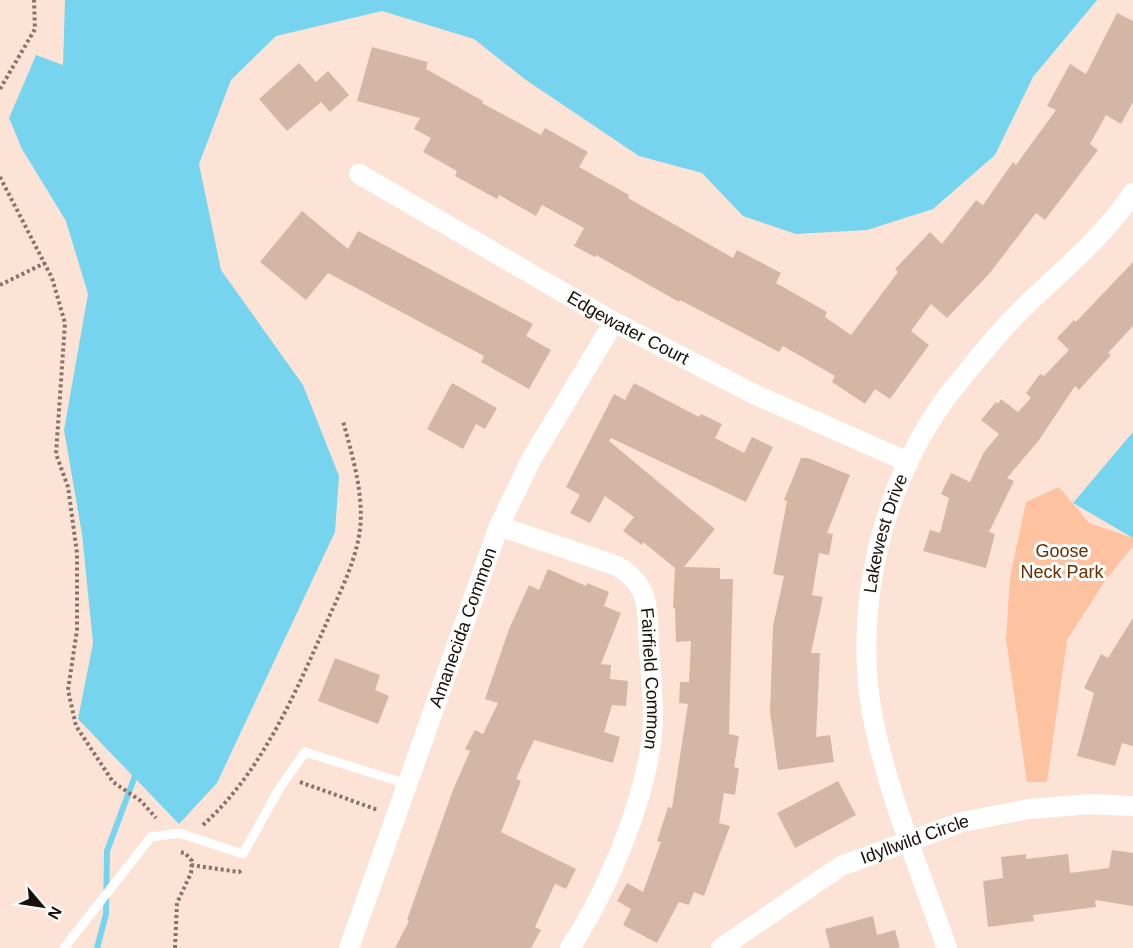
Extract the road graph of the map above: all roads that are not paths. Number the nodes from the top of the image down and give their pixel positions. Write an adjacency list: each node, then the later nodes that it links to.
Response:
1 (359, 174): 3 (street, Edgewater Court)
2 (1133, 193): 4 (street, Lakewest Drive)
3 (614, 322): 4 (street, Edgewater Court); 5 (street, Amanecida Common)
4 (908, 462): 8 (street, Lakewest Drive)
5 (499, 526): 6 (street, Amanecida Common); 11 (street, Fairfield Common)
6 (407, 784): 9 (lane); 10 (street, Amanecida Common)
7 (1133, 806): 8 (street, Idyllwild Circle)
8 (909, 841): 12 (street, Idyllwild Circle); 13 (street, Lakewest Drive)
9 (64, 948)
10 (349, 948)
11 (570, 948)
12 (721, 948)
13 (947, 948)

